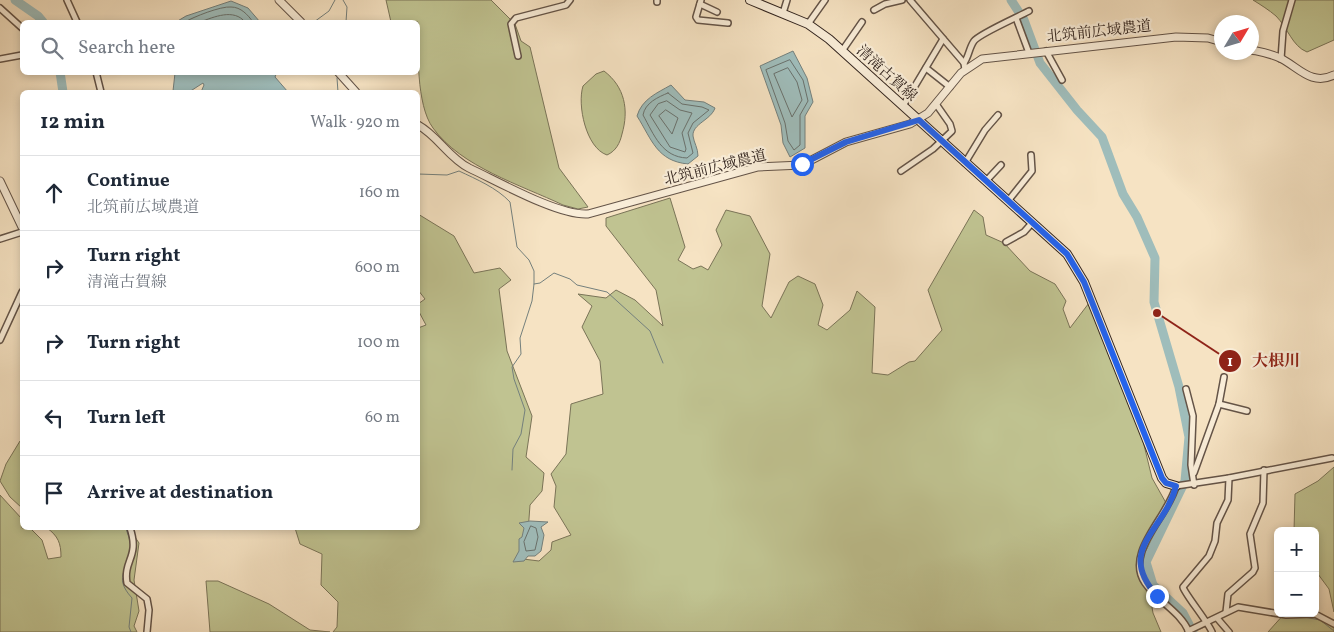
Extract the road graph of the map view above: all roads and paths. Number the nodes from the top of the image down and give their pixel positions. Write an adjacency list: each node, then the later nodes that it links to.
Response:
1 (66, 0): 17 (street)
2 (279, 0): 18 (street)
3 (570, 0): 30 (street)
4 (750, 0): 15 (main road, 清滝古賀線)
5 (787, 0): 15 (street)
6 (825, 0): 21 (street)
7 (902, 0): 12 (street)
8 (910, 0): 23 (street)
9 (1292, 0): 31 (street)
10 (700, 2): 14 (street); 20 (street)
11 (0, 8): 22 (street)
12 (874, 10)
13 (1029, 11): 16 (street)
14 (716, 12)
15 (783, 13): 21 (main road, 清滝古賀線)
16 (1016, 18): 28 (street); 33 (street)
17 (76, 20)
18 (299, 20)
19 (862, 22): 25 (street)
20 (728, 23)
21 (808, 24): 25 (main road, 清滝古賀線)
22 (20, 26)
23 (943, 39): 33 (street); 34 (street)
24 (1214, 40): 26 (street, 北筑前広域農道)
25 (842, 51): 43 (main road, 清滝古賀線)
26 (1046, 51): 28 (street, 北筑前広域農道); 38 (street)
27 (1259, 52): 31 (street)
28 (1030, 53): 33 (street, 北筑前広域農道)
29 (20, 55): 32 (street)
30 (518, 56)
31 (1281, 58): 37 (street)
32 (0, 59)
33 (964, 66): 39 (street, 北筑前広域農道)
34 (926, 68): 39 (street); 43 (street)
35 (97, 75): 40 (street)
36 (341, 75): 41 (street)
37 (1334, 75)
38 (1062, 80)
39 (950, 86): 42 (street, 北筑前広域農道)
40 (100, 90)
41 (354, 90)
42 (936, 104): 45 (street, 北筑前広域農道); 47 (street)
43 (903, 106): 45 (main road, 清滝古賀線)
44 (998, 115): 49 (street)
45 (919, 120): 46 (street, 北筑前広域農道); 47 (main road, 清滝古賀線)
46 (420, 126)
47 (942, 141): 49 (main road, 清滝古賀線); 51 (street)
48 (1031, 155): 54 (street)
49 (965, 163): 53 (main road, 清滝古賀線)
50 (1001, 165): 53 (street)
51 (900, 171)
52 (0, 181): 55 (street)
53 (986, 181): 54 (main road, 清滝古賀線)
54 (1008, 201): 56 (main road, 清滝古賀線)
55 (20, 223)
56 (1032, 223): 59 (street); 71 (main road, 清滝古賀線)
57 (20, 233): 58 (street)
58 (0, 239)
59 (1006, 242)
60 (20, 296): 61 (street)
61 (0, 340)
62 (1224, 377): 64 (street)
63 (1186, 389): 68 (street)
64 (1219, 404): 65 (street); 68 (street)
65 (1246, 411)
66 (1332, 458): 67 (street)
67 (1264, 470): 69 (street); 73 (street)
68 (1194, 473): 70 (street)
69 (1229, 478): 70 (street); 77 (street)
70 (1194, 485): 71 (street)
71 (1176, 486): 79 (street)
72 (131, 530): 80 (street)
73 (1226, 612): 74 (street); 76 (street)
74 (1274, 613)
75 (1319, 616): 78 (street)
76 (1217, 618): 77 (street); 82 (street)
77 (1207, 623): 79 (street); 81 (street)
78 (1334, 624)
79 (1188, 631)
80 (147, 632)
81 (1212, 632)
82 (1229, 632)

